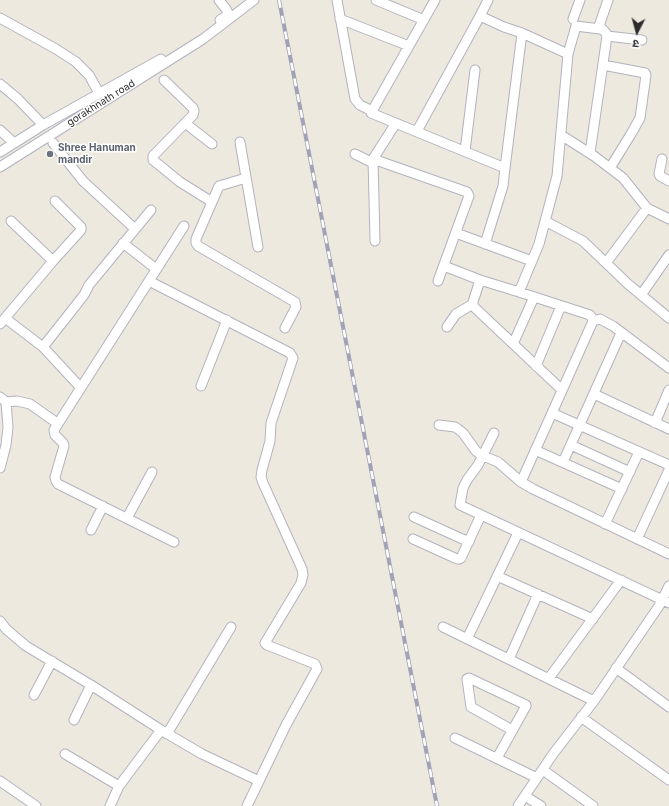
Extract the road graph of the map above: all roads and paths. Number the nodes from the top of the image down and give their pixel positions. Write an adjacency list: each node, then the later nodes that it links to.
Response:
1 (219, 0): 24 (street)
2 (254, 0): 42 (street, gorakhnath road)
3 (336, 0): 11 (street)
4 (376, 0): 13 (street)
5 (435, 0): 13 (street)
6 (488, 0): 9 (street)
7 (580, 0): 12 (street)
8 (608, 0): 14 (street)
9 (480, 16): 15 (street); 30 (street)
10 (0, 18): 24 (street)
11 (340, 19): 18 (street); 25 (street)
12 (573, 19)
13 (424, 20): 18 (street)
14 (600, 28): 16 (street); 19 (street)
15 (522, 33): 19 (street); 43 (street)
16 (607, 36): 17 (street); 20 (street)
17 (642, 40)
18 (409, 46): 25 (street)
19 (568, 54): 31 (street)
20 (603, 65): 38 (street); 44 (street)
21 (475, 70): 36 (street)
22 (164, 80): 26 (street)
23 (0, 84): 28 (street)
24 (100, 93): 28 (street)
25 (372, 111): 27 (street)
26 (185, 123): 35 (street); 48 (street)
27 (396, 123): 30 (street); 41 (street)
28 (43, 125): 33 (street)
29 (0, 130): 33 (street)
30 (416, 131): 36 (street)
31 (561, 135): 38 (street); 53 (street)
32 (240, 142): 45 (street)
33 (14, 143): 37 (street)
34 (54, 143): 55 (street)
35 (212, 144)
36 (465, 151): 43 (street)
37 (0, 152)
38 (590, 153): 44 (street)
39 (355, 154): 41 (street)
40 (662, 159): 46 (street)
41 (373, 161): 56 (street); 57 (street)
42 (0, 167)
43 (505, 168): 59 (street)
44 (610, 168): 49 (street)
45 (246, 178): 48 (street); 60 (street)
46 (669, 181)
47 (55, 201): 62 (street)
48 (212, 202): 80 (street)
49 (647, 208): 51 (street); 64 (street)
50 (151, 210): 55 (street)
51 (669, 219)
52 (11, 221): 62 (street)
53 (545, 221): 63 (street); 64 (street)
54 (184, 226): 66 (street)
55 (135, 229): 58 (street)
56 (456, 232): 59 (street); 65 (street)
57 (375, 241)
58 (123, 243): 66 (street); 83 (street)
59 (485, 244): 63 (street)
60 (258, 247)
61 (669, 255): 71 (street)
62 (53, 261): 77 (street)
63 (532, 261): 70 (street)
64 (606, 263): 71 (street)
65 (444, 266): 67 (street); 69 (street)
66 (156, 269): 68 (street)
67 (480, 280): 70 (street); 73 (street)
68 (149, 281): 76 (street); 87 (street)
69 (438, 281)
70 (519, 292): 72 (street)
71 (641, 295): 75 (street)
72 (534, 297): 74 (street); 82 (street)
73 (473, 304): 79 (street); 82 (street)
74 (561, 306): 78 (street); 84 (street)
75 (669, 318)
76 (227, 320): 86 (street); 152 (street)
77 (3, 321): 83 (street)
78 (593, 321): 81 (street); 88 (street)
79 (447, 327)
80 (285, 328)
81 (621, 333): 85 (street); 90 (street)
82 (513, 344): 84 (street)
83 (43, 347): 87 (street)
84 (536, 366): 88 (street)
85 (669, 368)
86 (201, 386)
87 (81, 388): 94 (street)
88 (562, 390): 92 (street)
89 (669, 390): 93 (street)
90 (594, 394): 93 (street); 96 (street)
91 (3, 399): 94 (street); 105 (street)
92 (552, 413): 96 (street); 100 (street)
93 (655, 422): 97 (street)
94 (57, 423): 111 (street)
95 (439, 425): 102 (street)
96 (580, 425): 99 (street); 101 (street)
97 (669, 429)
98 (494, 433): 102 (street)
99 (571, 444): 103 (street); 108 (street)
100 (535, 450): 103 (street); 109 (street)
101 (639, 452): 104 (street); 108 (street)
102 (483, 455): 109 (street); 112 (street)
103 (563, 462): 110 (street)
104 (669, 465)
105 (0, 468)
106 (669, 470): 119 (street)
107 (152, 472): 114 (street)
108 (630, 472): 110 (street)
109 (521, 482): 115 (street)
110 (622, 489): 115 (street)
111 (103, 506): 114 (street); 116 (street)
112 (481, 515): 117 (street); 121 (street)
113 (414, 517): 121 (street)
114 (126, 518): 120 (street)
115 (605, 524): 119 (street)
116 (91, 530)
117 (518, 533): 123 (street); 124 (street)
118 (413, 539): 121 (street)
119 (637, 539): 122 (street)
120 (174, 542)
121 (469, 542)
122 (669, 554)
123 (497, 576): 126 (street); 132 (street)
124 (621, 580): 127 (street); 128 (street)
125 (669, 586): 127 (street)
126 (538, 594): 128 (street); 133 (street)
127 (666, 601): 135 (street)
128 (592, 619): 136 (street)
129 (0, 621): 134 (street)
130 (231, 627): 144 (street)
131 (443, 627): 132 (street)
132 (467, 639): 133 (street)
133 (509, 659): 136 (street)
134 (52, 661): 137 (street); 138 (street)
135 (616, 668): 139 (street); 140 (street)
136 (549, 678): 139 (street)
137 (91, 685): 142 (street); 144 (street)
138 (34, 695)
139 (594, 701): 141 (street)
140 (669, 707)
141 (581, 717): 148 (street); 150 (street)
142 (74, 720)
143 (512, 730): 143 (street); 147 (street)
144 (164, 732): 152 (street); 153 (street)
145 (455, 738): 147 (street)
146 (65, 754): 153 (street)
147 (497, 758): 149 (street)
148 (543, 770): 149 (street); 160 (street)
149 (537, 778): 154 (street)
150 (669, 780)
151 (0, 781): 155 (street)
152 (259, 781): 157 (street)
153 (119, 786): 156 (street)
154 (525, 796): 158 (street); 159 (street)
155 (36, 806)
156 (110, 806)
157 (247, 806)
158 (518, 806)
159 (541, 806)
160 (594, 806)

